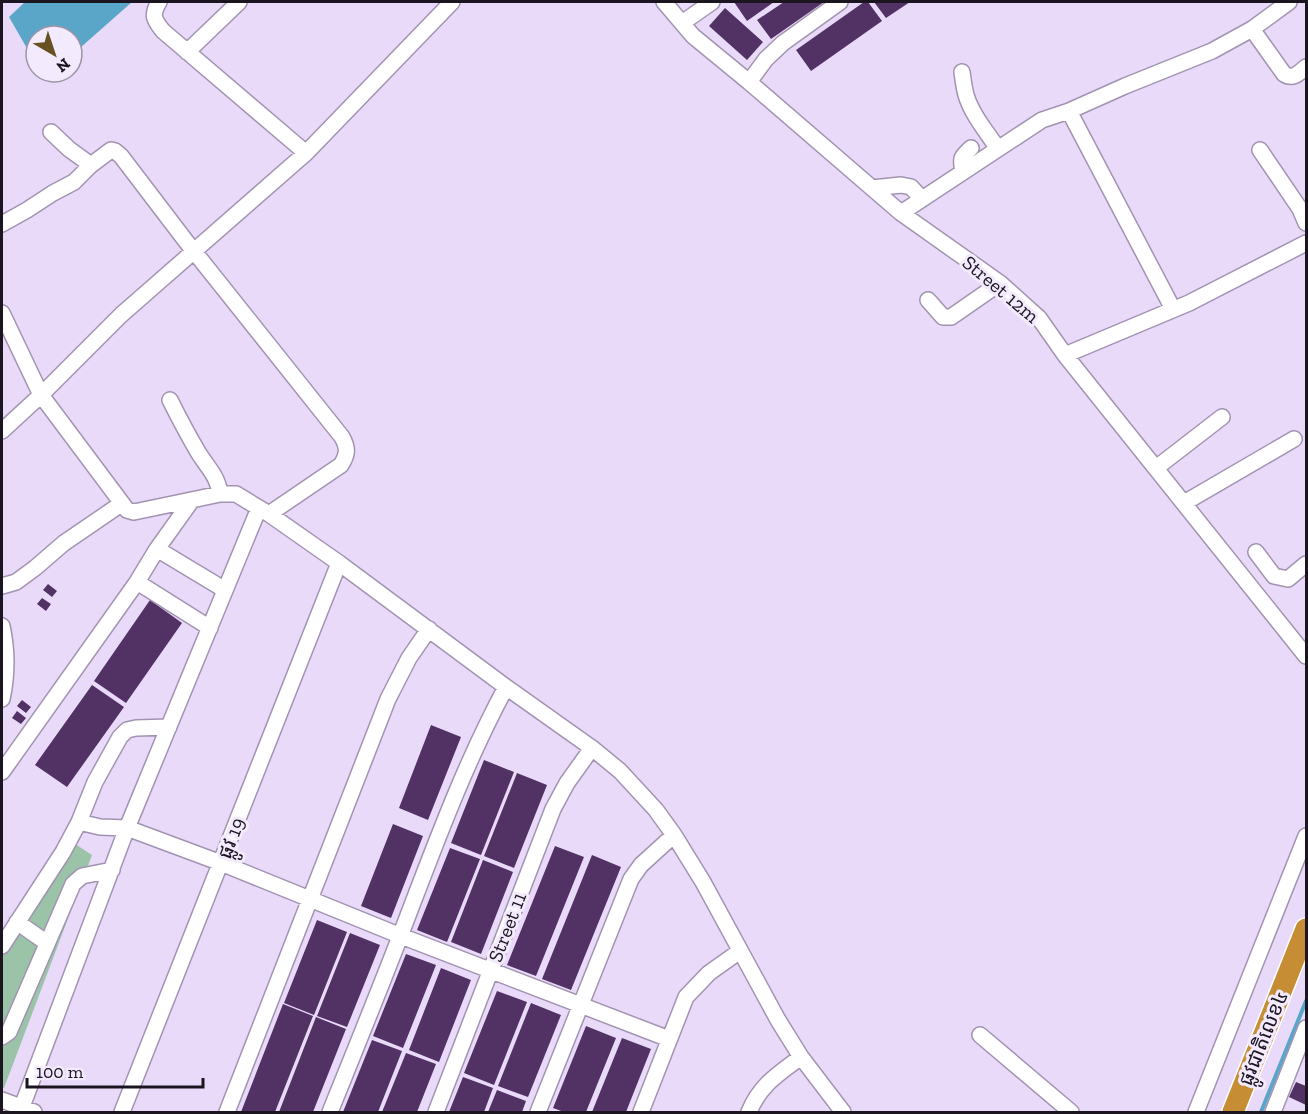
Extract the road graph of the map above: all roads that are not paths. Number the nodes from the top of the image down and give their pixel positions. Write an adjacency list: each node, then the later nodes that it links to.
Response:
1 (159, 2): 10 (street)
2 (239, 2): 10 (street)
3 (452, 2): 19 (street)
4 (664, 2): 8 (street, Street 12m)
5 (712, 2): 8 (street)
6 (840, 2): 13 (street)
7 (1289, 2): 9 (street)
8 (682, 23): 13 (street, Street 12m)
9 (1252, 29): 11 (street); 14 (street)
10 (187, 52): 19 (street)
11 (1306, 67)
12 (962, 72): 17 (street)
13 (749, 82): 22 (street, Street 12m)
14 (1069, 111): 17 (street); 31 (street)
15 (51, 132): 20 (street)
16 (971, 148): 21 (street)
17 (998, 149): 21 (street)
18 (1260, 150): 25 (street)
19 (306, 153): 28 (street)
20 (91, 165): 26 (street); 28 (street)
21 (963, 172): 23 (street)
22 (872, 188): 23 (street); 24 (street, Street 12m)
23 (922, 199): 24 (street)
24 (901, 213): 29 (street, Street 12m)
25 (1306, 223)
26 (2, 224)
27 (1306, 243): 31 (street)
28 (195, 251): 34 (street); 44 (street)
29 (1000, 283): 30 (street); 33 (street, Street 12m)
30 (928, 300)
31 (1173, 309): 33 (street)
32 (2, 313): 34 (street)
33 (1065, 355): 39 (street, Street 12m)
34 (41, 395): 37 (street); 43 (street)
35 (170, 400): 40 (street)
36 (1222, 417): 39 (street)
37 (2, 431)
38 (1294, 439): 42 (street)
39 (1156, 468): 42 (street, Street 12m)
40 (220, 495): 41 (street); 44 (street)
41 (192, 500): 43 (street); 45 (street)
42 (1184, 503): 55 (street, Street 12m)
43 (121, 504): 50 (street)
44 (264, 511): 47 (street); 51 (street)
45 (158, 549): 49 (street); 51 (street)
46 (1256, 552): 48 (street)
47 (339, 563): 54 (street); 65 (street, ផ្លូវ 19)
48 (1306, 564)
49 (137, 582): 53 (street); 60 (street)
50 (2, 586)
51 (225, 590): 53 (street)
52 (2, 626): 57 (street)
53 (210, 628): 58 (street)
54 (429, 629): 56 (street); 67 (street)
55 (1306, 656)
56 (506, 687): 59 (street); 70 (street)
57 (2, 699)
58 (169, 728): 61 (street); 62 (street)
59 (592, 748): 63 (street); 74 (street, Street 11)
60 (2, 772)
61 (79, 822): 62 (street); 68 (street)
62 (128, 828): 65 (street); 66 (street)
63 (674, 835): 73 (street); 75 (street)
64 (1306, 836): 92 (street)
65 (221, 863): 67 (street); 83 (street, ផ្លូវ 19)
66 (112, 870): 71 (street); 82 (street)
67 (311, 899): 70 (street); 84 (street)
68 (17, 922): 71 (street); 72 (street)
69 (1306, 929): 93 (highway, ផ្លូវជាតិលេខ៤)
70 (401, 936): 74 (street); 85 (street)
71 (47, 943): 78 (street)
72 (2, 946)
73 (740, 951): 79 (street); 80 (street)
74 (491, 970): 75 (street); 86 (street, Street 11)
75 (581, 1005): 79 (street); 87 (street)
76 (1306, 1028): 94 (street)
77 (980, 1035): 91 (street)
78 (2, 1037)
79 (669, 1039): 88 (street)
80 (801, 1057): 89 (street); 90 (street)
81 (2, 1100): 82 (street)
82 (25, 1111)
83 (122, 1113)
84 (227, 1113)
85 (330, 1113)
86 (436, 1113)
87 (538, 1113)
88 (641, 1113)
89 (749, 1113)
90 (843, 1113)
91 (1071, 1113)
92 (1196, 1113)
93 (1233, 1113)
94 (1273, 1113)

